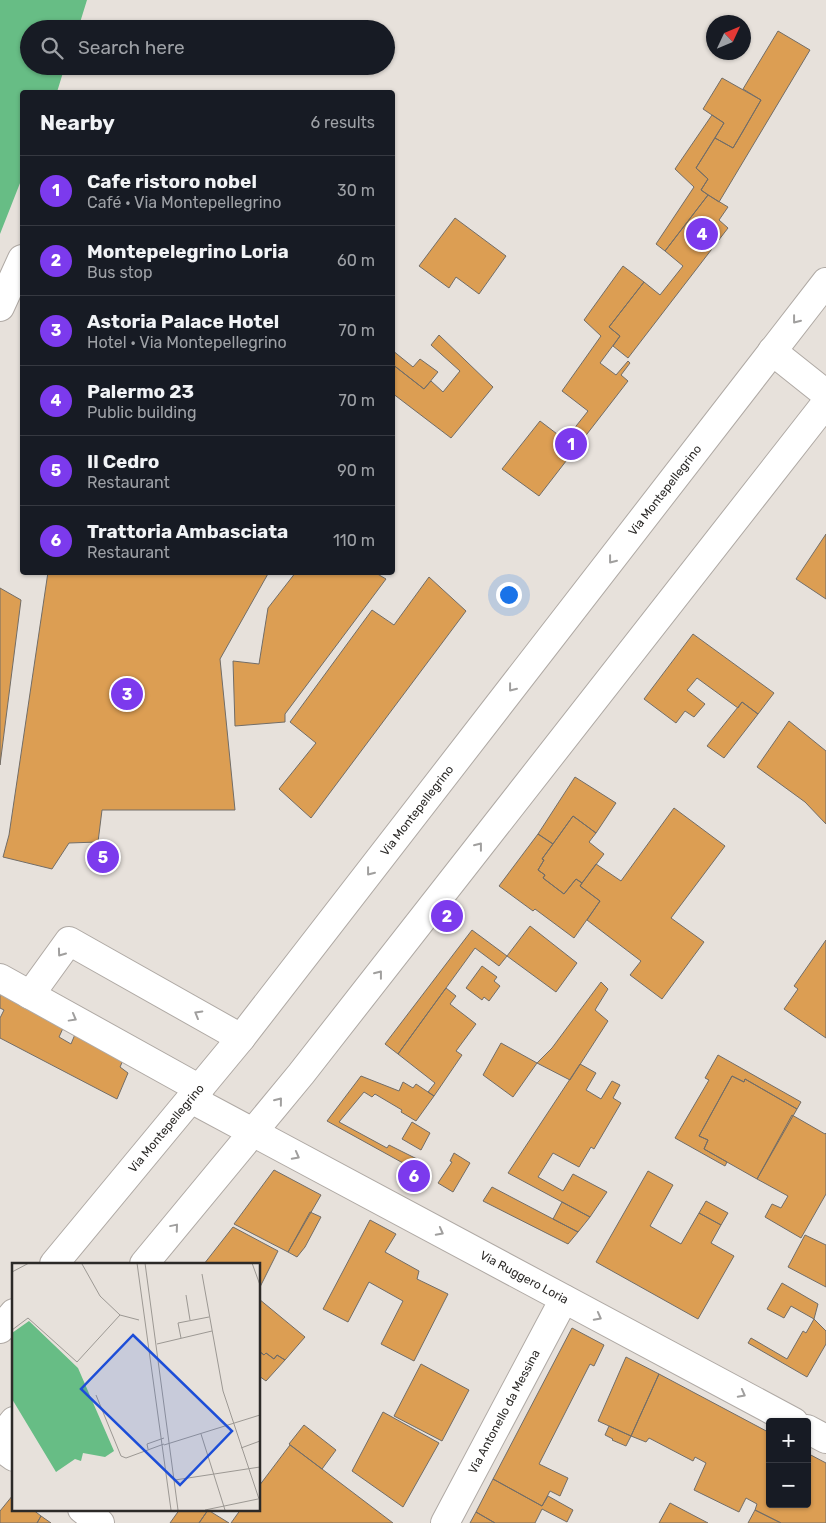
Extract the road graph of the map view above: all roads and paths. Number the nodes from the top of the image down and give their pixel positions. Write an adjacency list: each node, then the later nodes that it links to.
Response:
1 (20, 263): 3 (street)
2 (826, 282): 4 (street, Via Montepellegrino, one-way to 4)
3 (0, 306)
4 (772, 351): 5 (street); 9 (street, Via Montepellegrino, one-way to 9)
5 (826, 394)
6 (826, 403): 11 (street, one-way to 6)
7 (0, 978): 8 (street, Via Ruggero Loria)
8 (30, 994): 9 (street, one-way to 8); 10 (street, Via Ruggero Loria, one-way to 10)
9 (241, 1038): 10 (street, Via Montepellegrino)
10 (196, 1094): 11 (street, Via Ruggero Loria); 12 (street, Via Montepellegrino)
11 (253, 1132): 13 (street, one-way to 11); 14 (street, Via Ruggero Loria, one-way to 14)
12 (55, 1263)
13 (145, 1263)
14 (564, 1299): 17 (street, Via Ruggero Loria, one-way to 17); 26 (street, Via Antonello da Messina)
15 (12, 1315): 16 (street)
16 (0, 1329)
17 (787, 1418)
18 (12, 1423): 20 (street)
19 (811, 1431): 21 (street)
20 (0, 1438)
21 (826, 1439)
22 (0, 1447): 23 (street)
23 (12, 1456)
24 (83, 1510): 25 (street)
25 (100, 1523)
26 (445, 1523)

